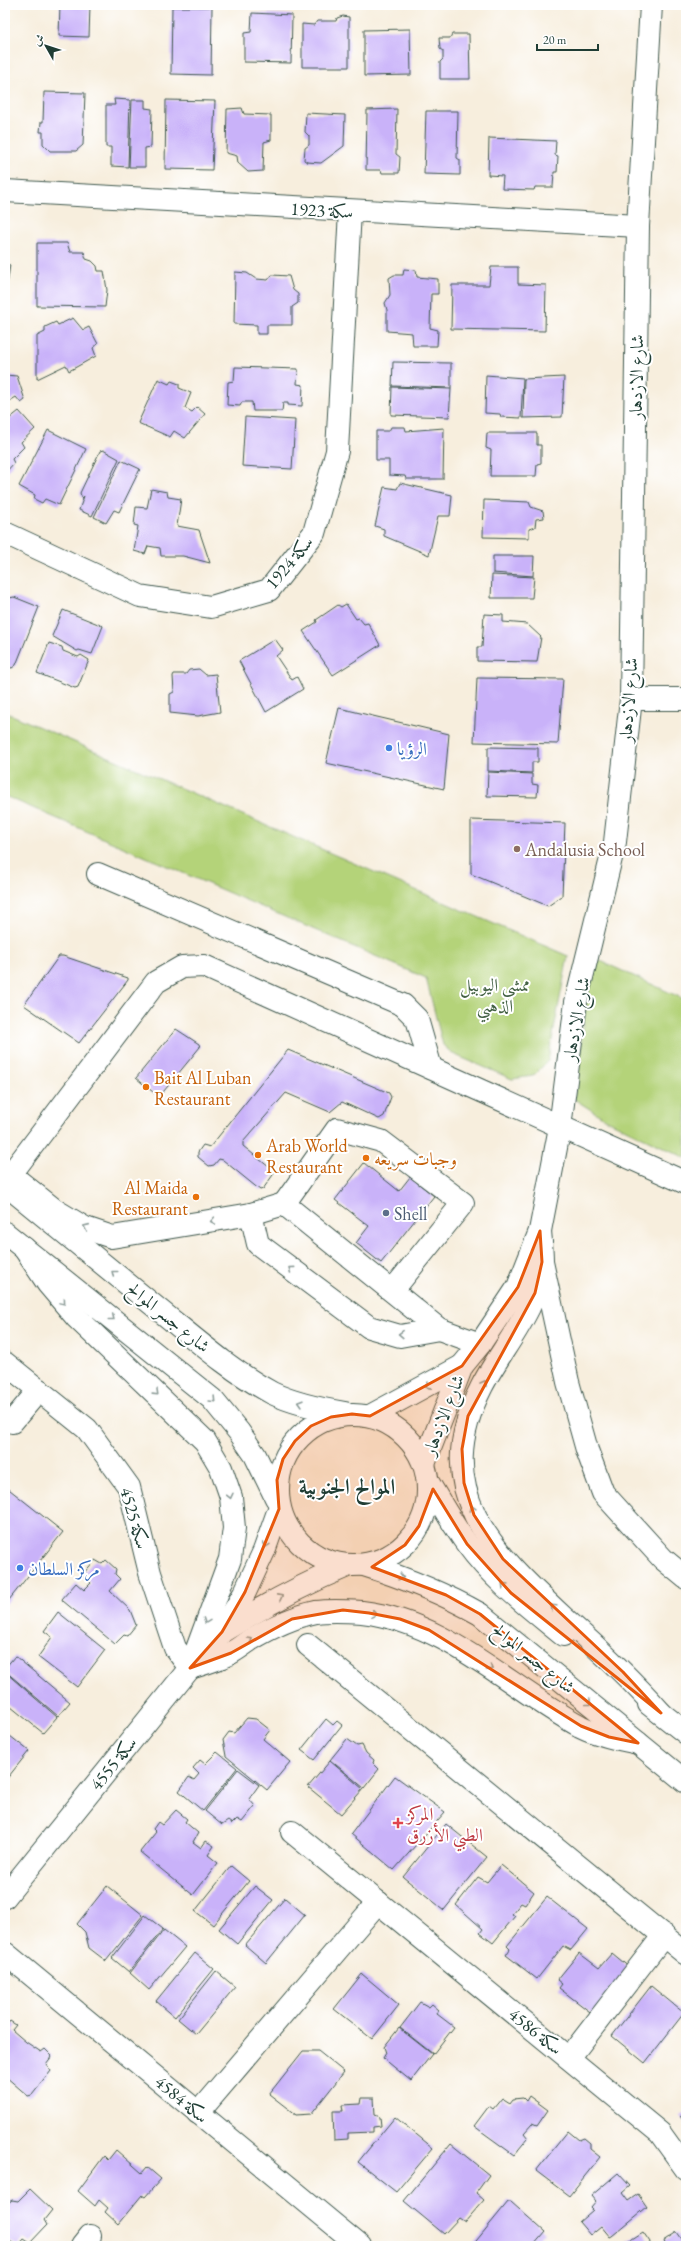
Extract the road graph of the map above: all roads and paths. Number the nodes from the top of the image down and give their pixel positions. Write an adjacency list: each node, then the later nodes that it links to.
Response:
1 (651, 5): 4 (street, شارع الازدهار)
2 (5, 191): 3 (street, سكة 1923)
3 (350, 211): 4 (street, سكة 1923); 5 (street, سكة 1924)
4 (638, 226): 6 (street, شارع الازدهار)
5 (5, 533)
6 (631, 699): 7 (street); 10 (street, شارع الازدهار)
7 (686, 700)
8 (98, 874): 9 (street)
9 (431, 1068): 10 (street); 11 (street)
10 (560, 1127): 12 (street); 15 (street, شارع الازدهار)
11 (7, 1176): 14 (street, one-way to 11); 25 (street, شارع جسر الموالح, one-way to 11)
12 (686, 1183)
13 (284, 1204): 14 (street); 19 (street); 19 (street)
14 (251, 1214): 20 (street, one-way to 14)
15 (540, 1231): 18 (street); 21 (street, شارع الازدهار)
16 (5, 1232): 17 (street, شارع جسر الموالح)
17 (24, 1248): 28 (street, شارع جسر الموالح, one-way to 28); 33 (street, one-way to 33)
18 (542, 1262): 30 (street); 34 (street, one-way to 18)
19 (393, 1290): 20 (street)
20 (439, 1329): 21 (street)
21 (480, 1344): 23 (street, شارع الازدهار)
22 (5, 1362): 24 (street, سكة 4525)
23 (462, 1366): 25 (street, شارع الازدهار, one-way to 25); 27 (street, شارع الازدهار)
24 (39, 1390): 26 (street); 33 (street, سكة 4525)
25 (361, 1415): 27 (street, شارع جسر الموالح); 28 (street, شارع الازدهار)
26 (12, 1422)
27 (426, 1473): 29 (street, سكة 4555); 34 (street, شارع جسر الموالح, one-way to 27)
28 (278, 1505): 29 (street, شارع جسر الموالح); 31 (street, سكة 4555, one-way to 31)
29 (356, 1565): 31 (street, سكة 4555, one-way to 29); 36 (street, شارع جسر الموالح, one-way to 36)
30 (684, 1573)
31 (222, 1632): 33 (street, سكة 4555)
32 (308, 1645): 41 (street)
33 (190, 1668): 36 (street, one-way to 36); 39 (street, سكة 4555)
34 (661, 1713): 35 (street, شارع جسر الموالح)
35 (686, 1733)
36 (638, 1743): 37 (street, شارع جسر الموالح)
37 (686, 1782)
38 (292, 1832): 40 (street, سكة 4586)
39 (5, 1897)
40 (378, 1902): 44 (street, سكة 4586); 45 (street)
41 (664, 1935): 43 (street); 44 (street)
42 (5, 1953): 45 (street, سكة 4584)
43 (686, 1954)
44 (569, 2058): 46 (street, سكة 4586)
45 (198, 2113): 47 (street, سكة 4584)
46 (686, 2169)
47 (360, 2246)

